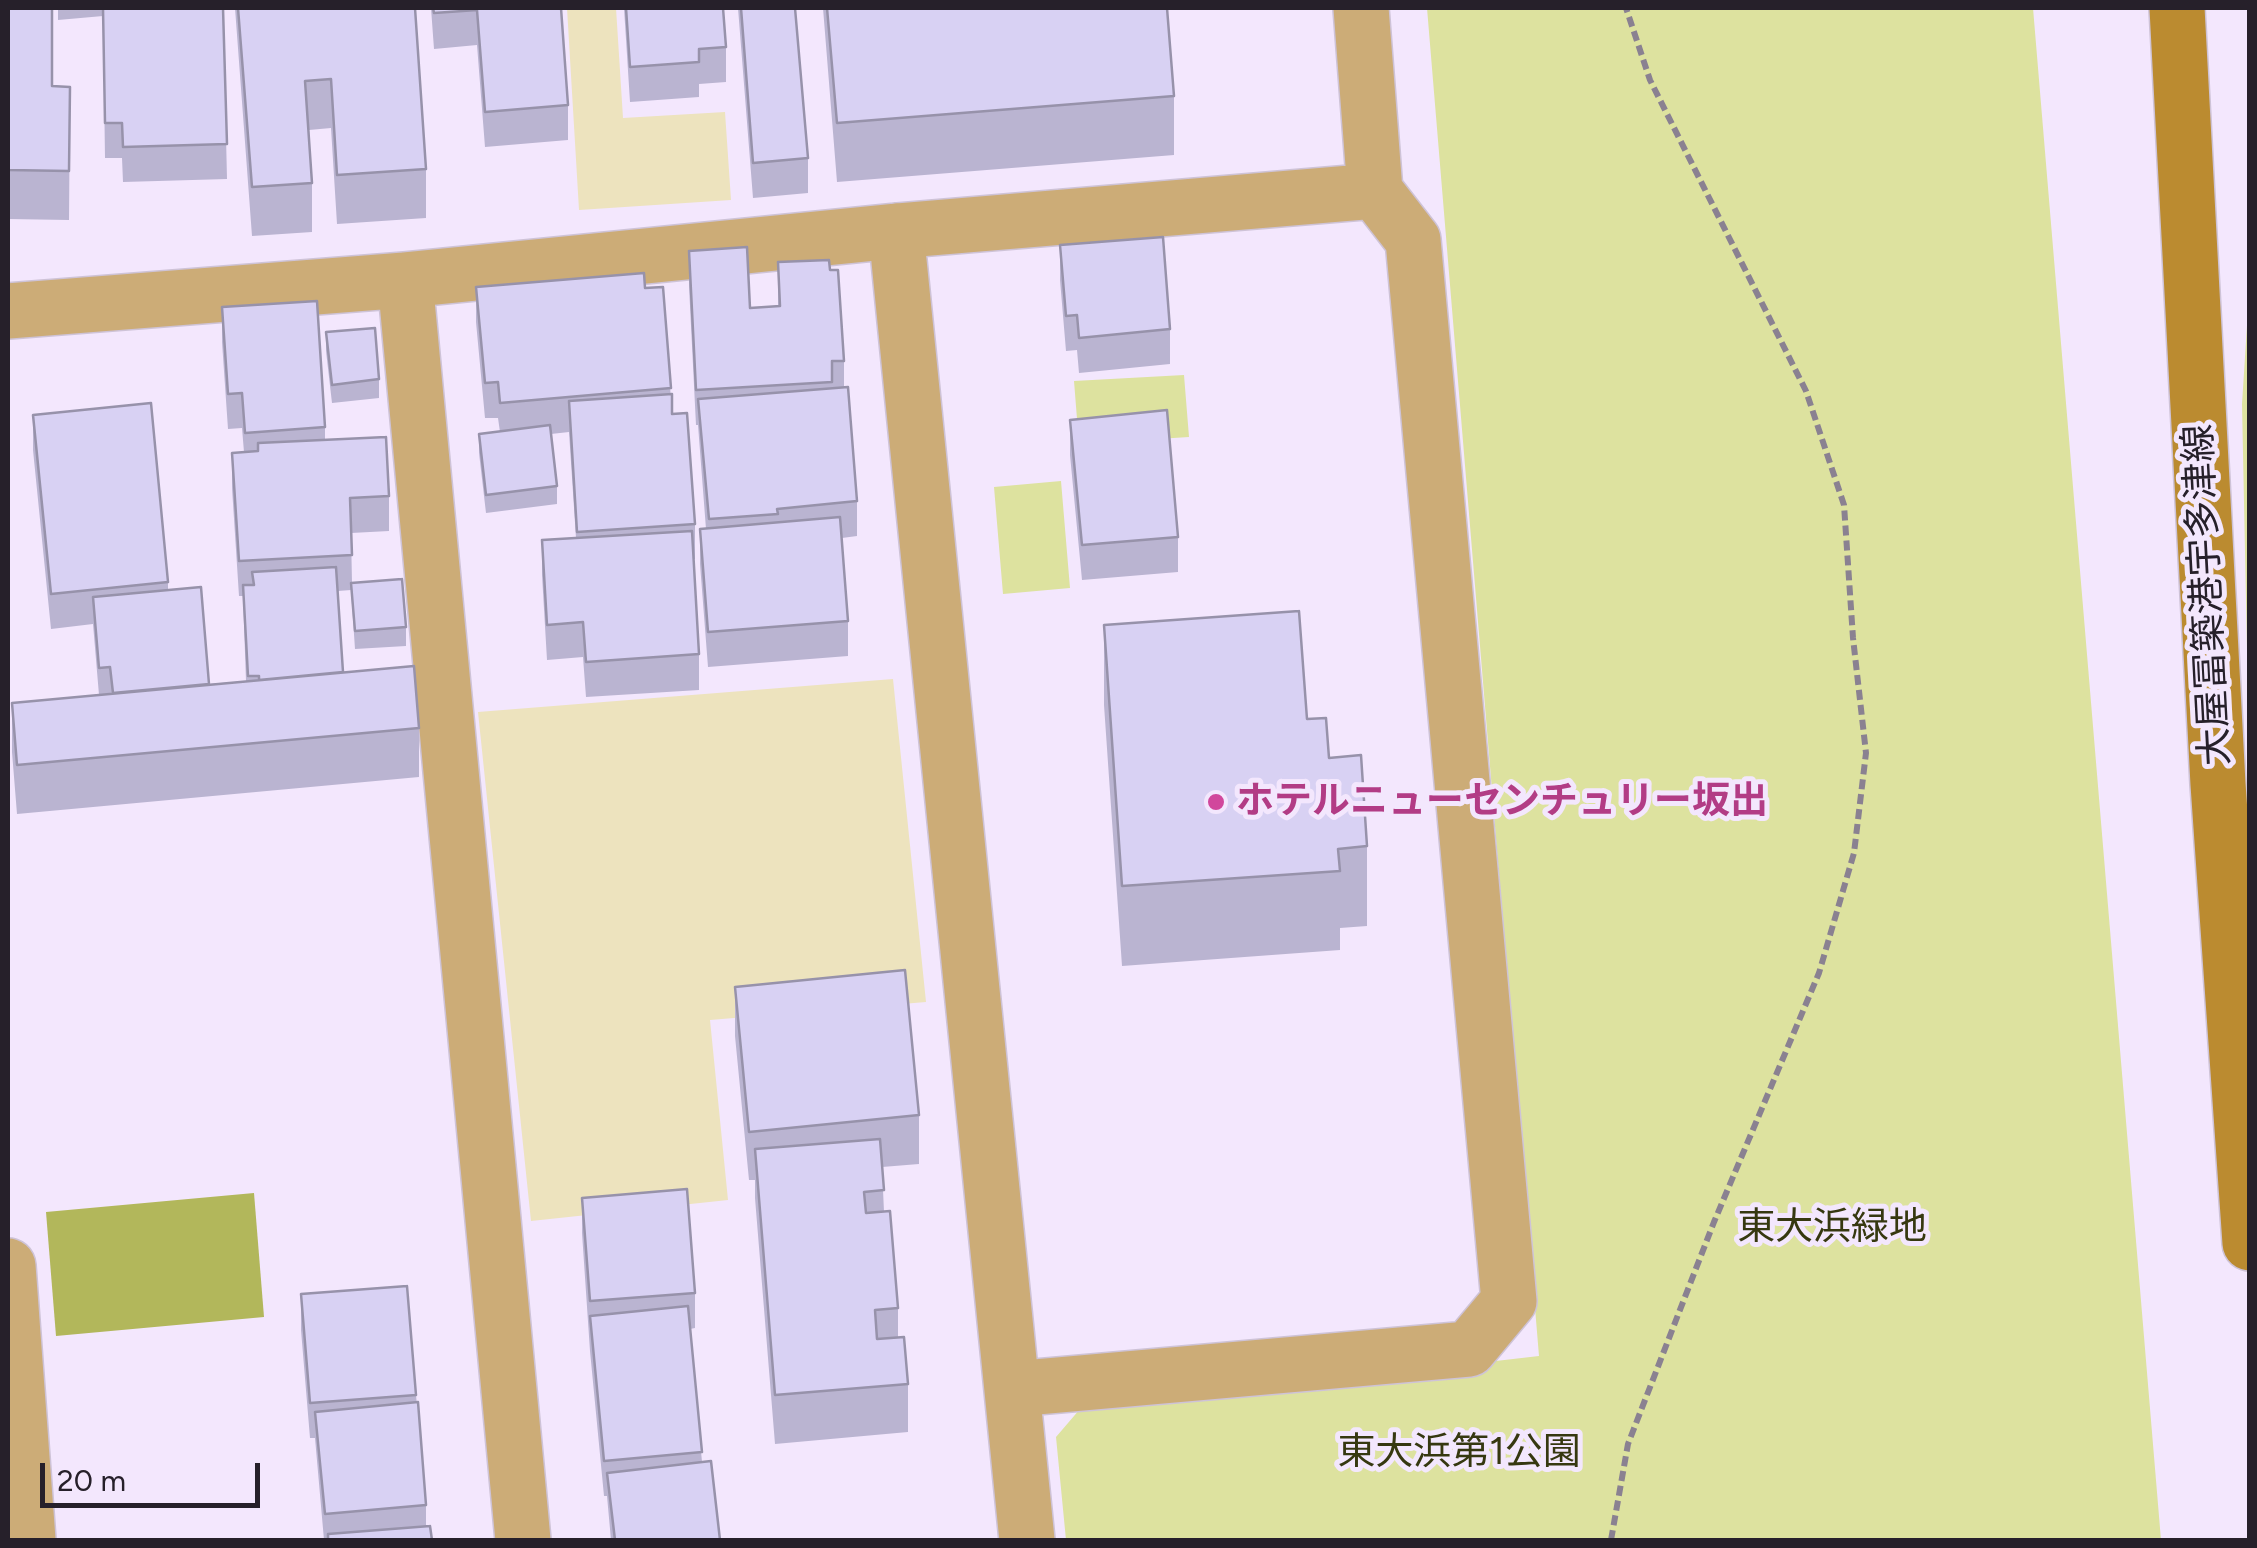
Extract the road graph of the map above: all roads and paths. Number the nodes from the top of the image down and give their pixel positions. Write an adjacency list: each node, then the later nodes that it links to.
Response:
1 (1361, 8): 4 (street)
2 (1626, 8): 14 (path)
3 (2177, 8): 8 (main road, 大屋冨築港宇多津線)
4 (1374, 191): 5 (street); 10 (street)
5 (896, 232): 6 (street); 10 (street)
6 (405, 280): 7 (street); 12 (street)
7 (8, 311)
8 (2250, 1243)
9 (8, 1266): 11 (street)
10 (1013, 1389): 13 (street)
11 (28, 1540)
12 (523, 1540)
13 (1027, 1540)
14 (1611, 1540)

